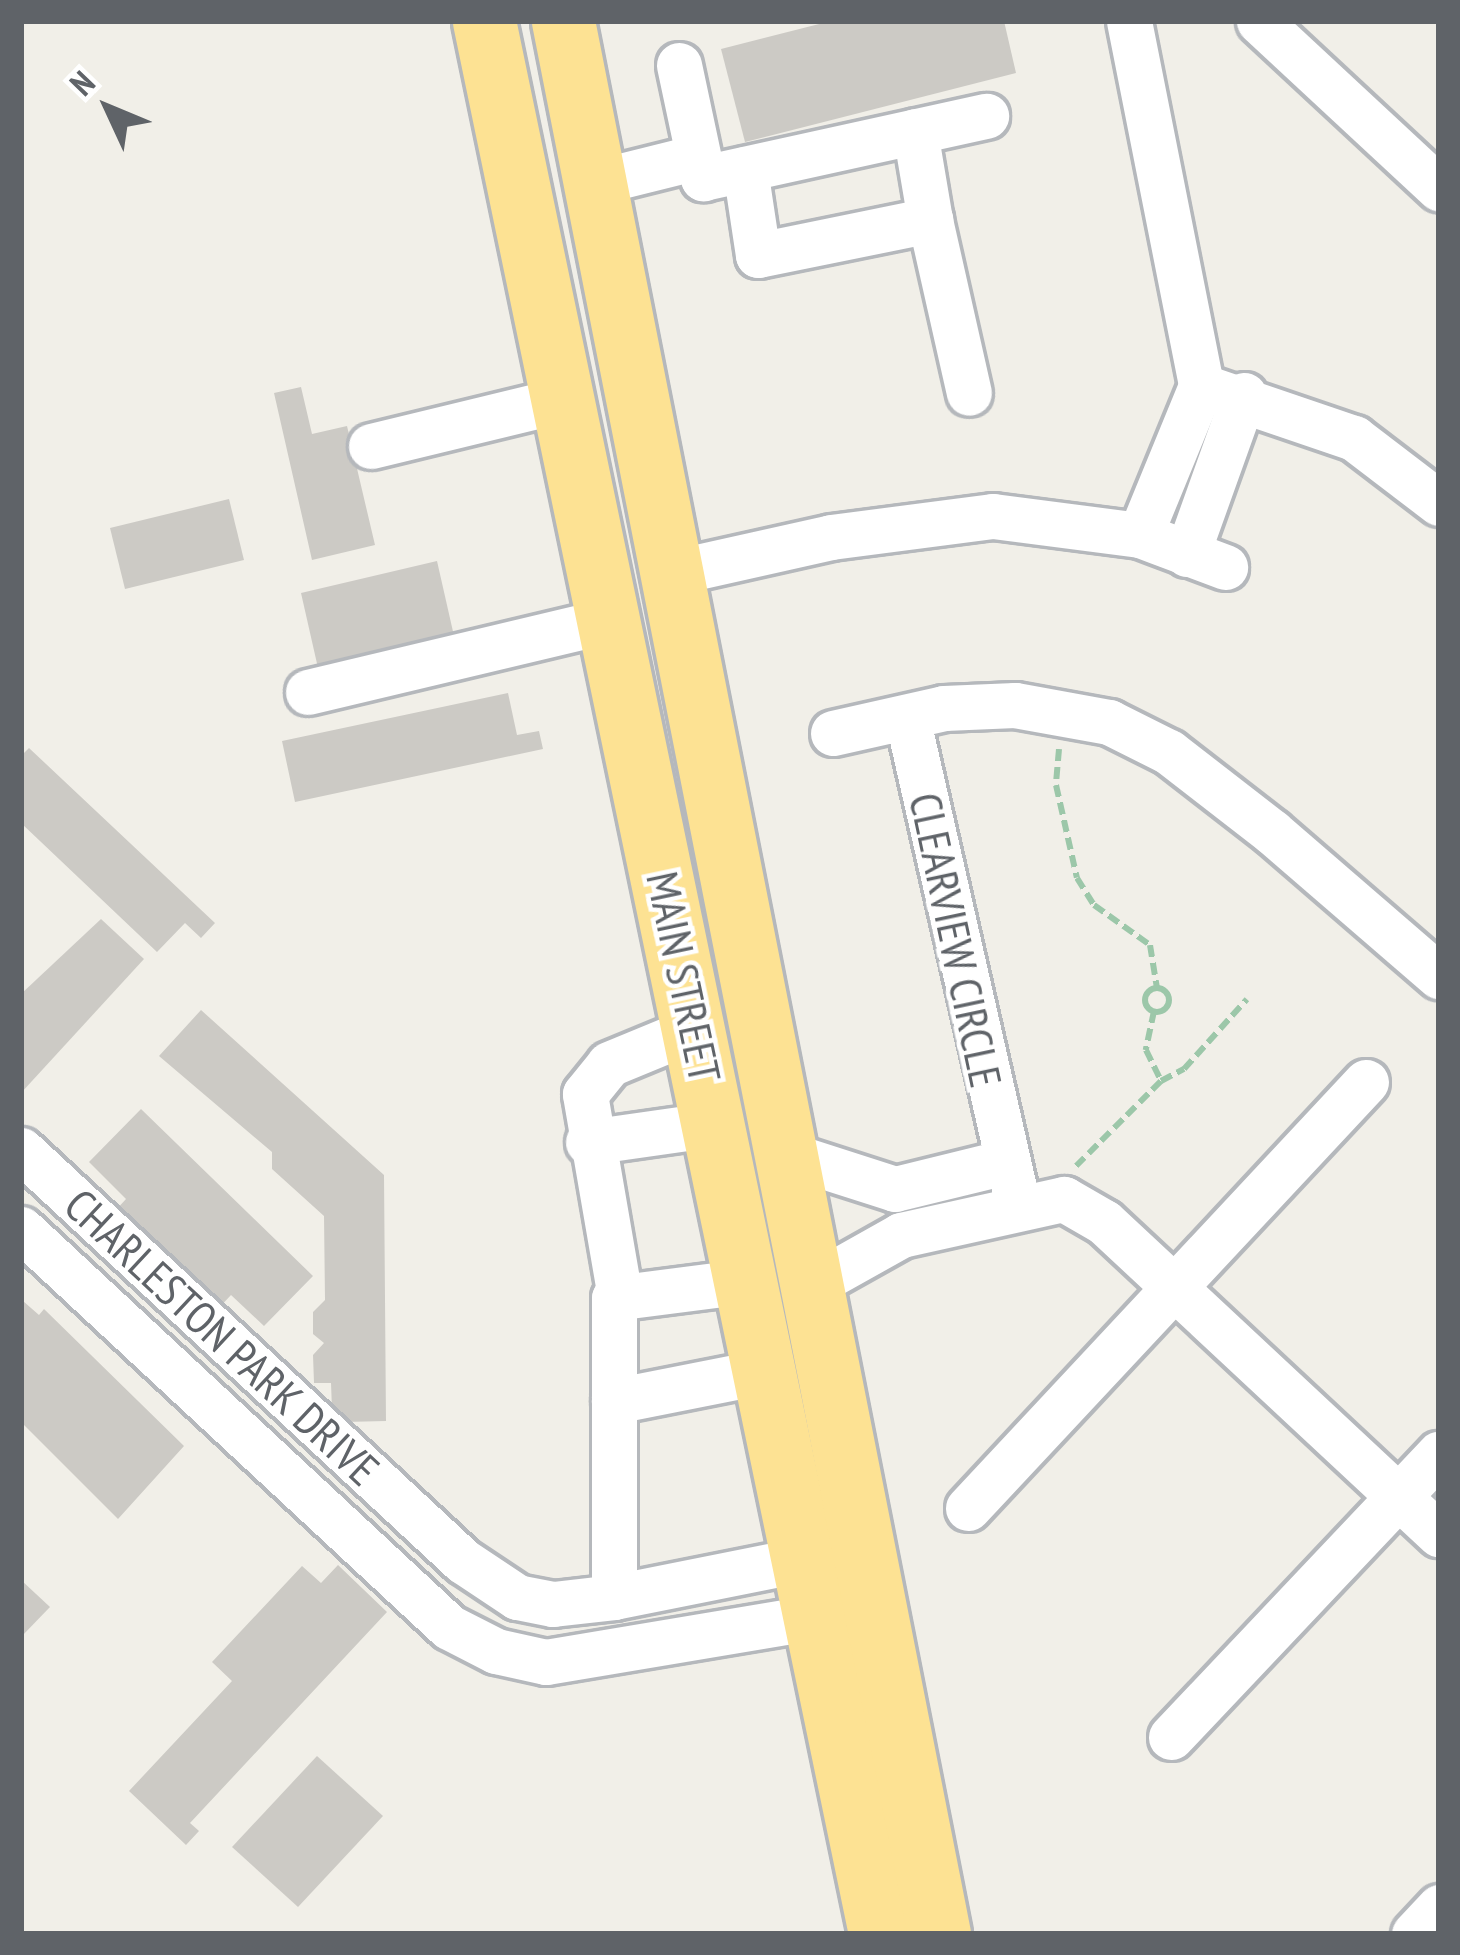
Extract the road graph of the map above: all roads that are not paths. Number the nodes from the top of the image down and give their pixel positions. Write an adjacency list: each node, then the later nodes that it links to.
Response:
1 (457, 21): 14 (highway)
2 (484, 21): 14 (highway, MAIN STREET)
3 (563, 21): 11 (highway, MAIN STREET)
4 (1129, 21): 15 (street)
5 (1259, 21): 12 (street)
6 (679, 65): 9 (street)
7 (986, 116): 8 (street)
8 (915, 131): 10 (street); 13 (street)
9 (698, 157): 10 (street); 11 (street)
10 (745, 169): 13 (street)
11 (593, 183): 21 (highway, MAIN STREET)
12 (1439, 188)
13 (930, 220): 16 (street)
14 (546, 310): 17 (highway, MAIN STREET)
15 (1222, 390): 19 (street); 20 (street); 20 (street)
16 (969, 393)
17 (565, 399): 18 (street); 22 (highway, MAIN STREET)
18 (371, 446)
19 (1439, 503)
20 (1140, 535): 21 (street)
21 (666, 574): 31 (highway, MAIN STREET)
22 (610, 620): 23 (street); 27 (highway, MAIN STREET)
23 (308, 692)
24 (907, 717): 25 (street); 26 (street); 34 (street, CLEARVIEW CIRCLE)
25 (833, 733)
26 (1439, 976)
27 (694, 1029): 29 (highway, MAIN STREET); 30 (street)
28 (1366, 1082): 39 (street)
29 (714, 1124): 30 (street); 37 (highway, MAIN STREET)
30 (588, 1142): 40 (street)
31 (789, 1155): 33 (street); 38 (highway, MAIN STREET)
32 (24, 1160): 46 (street, CHARLESTON PARK DRIVE)
33 (920, 1183): 34 (street); 35 (street)
34 (1012, 1183): 35 (street); 39 (street)
35 (936, 1226): 38 (street)
36 (21, 1229): 48 (street, CHARLESTON PARK DRIVE)
37 (746, 1281): 40 (street); 41 (highway, MAIN STREET)
38 (812, 1285): 50 (highway, MAIN STREET)
39 (1174, 1287): 44 (street); 45 (street)
40 (620, 1297): 42 (street)
41 (765, 1371): 42 (street); 50 (highway, MAIN STREET)
42 (614, 1401): 49 (street)
43 (1439, 1454): 44 (street)
44 (1399, 1496): 47 (street); 52 (street)
45 (968, 1508)
46 (412, 1515): 48 (street, CHARLESTON PARK DRIVE); 49 (street, CHARLESTON PARK DRIVE)
47 (1439, 1534)
48 (372, 1556): 50 (street, CHARLESTON PARK DRIVE)
49 (614, 1598): 50 (street, CHARLESTON PARK DRIVE)
50 (831, 1599): 51 (highway, MAIN STREET); 56 (highway, MAIN STREET); 57 (highway)
51 (832, 1696): 54 (highway); 55 (highway, MAIN STREET)
52 (1171, 1737)
53 (1439, 1907): 58 (street)
54 (852, 1934)
55 (880, 1934)
56 (939, 1934)
57 (968, 1934)
58 (1414, 1934)

